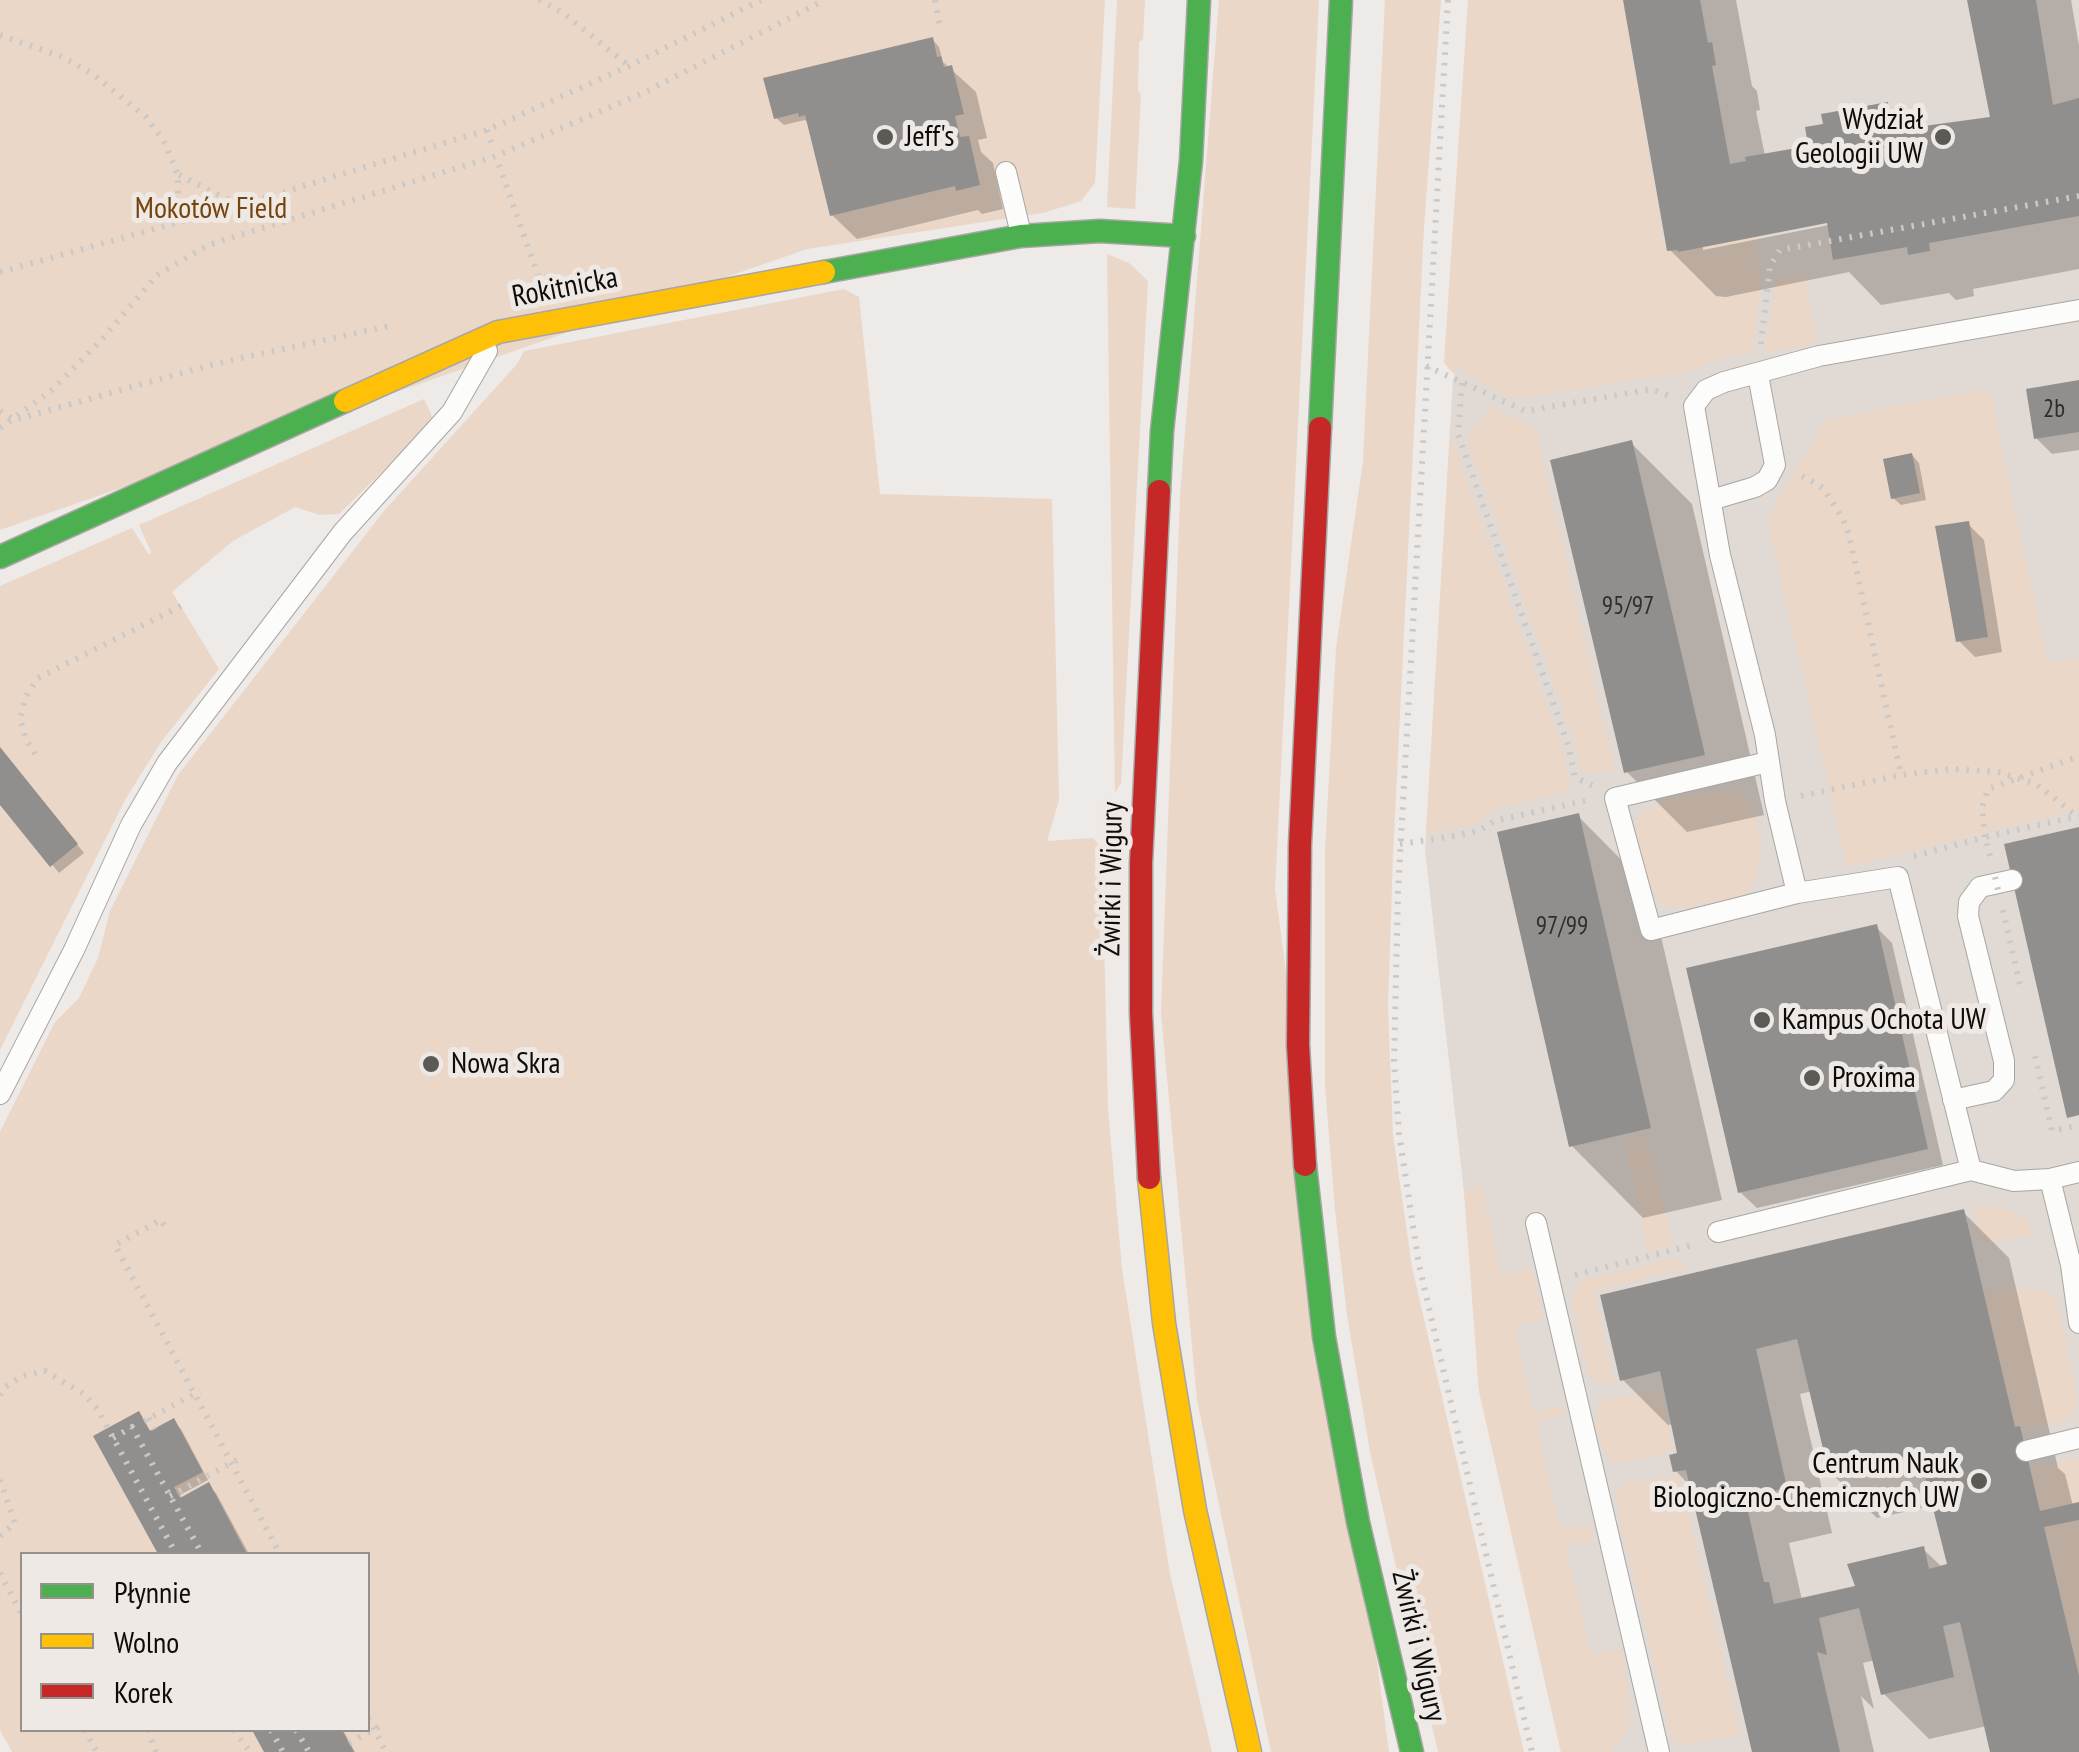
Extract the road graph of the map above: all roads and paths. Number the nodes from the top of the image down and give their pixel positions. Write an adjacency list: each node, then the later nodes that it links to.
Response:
1 (540, 0): 10 (path)
2 (762, 0): 10 (path)
3 (826, 0): 31 (path)
4 (935, 0): 8 (path)
5 (1199, 0): 20 (main road, Żwirki i Wigury)
6 (1341, 0): 88 (main road, Żwirki i Wigury)
7 (1448, 0): 26 (path)
8 (941, 31)
9 (0, 34): 15 (path)
10 (630, 66): 11 (path)
11 (486, 130): 12 (path); 17 (path)
12 (493, 148)
13 (499, 164): 23 (path)
14 (1006, 172): 19 (lane)
15 (178, 175): 17 (path); 18 (path)
16 (2079, 196): 27 (path)
17 (240, 206): 18 (path)
18 (178, 222): 21 (path)
19 (1021, 236): 20 (main road, Rokitnicka); 23 (main road, Rokitnicka)
20 (1184, 236): 87 (main road, Żwirki i Wigury)
21 (0, 272)
22 (2079, 310): 27 (lane)
23 (553, 320): 25 (main road, Rokitnicka)
24 (397, 324): 31 (path)
25 (498, 332): 35 (main road, Rokitnicka); 53 (lane)
26 (1426, 366): 28 (path); 46 (path)
27 (1758, 375): 29 (lane); 33 (lane)
28 (1462, 383): 29 (path); 42 (path)
29 (1694, 406): 34 (lane)
30 (0, 411): 31 (path)
31 (14, 420): 32 (path)
32 (0, 428)
33 (1774, 465): 34 (lane); 40 (path)
34 (1711, 500): 39 (lane)
35 (0, 557)
36 (181, 606): 37 (path)
37 (35, 754)
38 (2079, 756): 41 (path)
39 (1768, 762): 42 (lane); 43 (lane)
40 (1901, 775): 41 (path); 43 (path)
41 (2016, 778): 44 (path); 45 (path)
42 (1616, 798): 46 (path); 49 (lane)
43 (1775, 801): 49 (lane)
44 (2078, 816): 45 (path)
45 (1985, 836): 47 (path); 48 (path)
46 (1400, 844): 89 (path)
47 (1898, 877): 49 (lane); 54 (lane)
48 (2002, 883): 54 (lane)
49 (1797, 893)
50 (2002, 909): 51 (path)
51 (2023, 1001)
52 (2032, 1038): 55 (path)
53 (0, 1094)
54 (1954, 1100): 56 (lane)
55 (2079, 1125)
56 (1971, 1170): 58 (lane); 61 (lane)
57 (2079, 1172): 58 (lane)
58 (2050, 1179): 63 (lane)
59 (1536, 1223): 64 (lane)
60 (164, 1225): 66 (path)
61 (1718, 1232)
62 (1683, 1250): 64 (path)
63 (2075, 1264): 65 (lane)
64 (1549, 1281): 90 (lane)
65 (2079, 1323)
66 (197, 1392): 68 (path); 72 (path)
67 (0, 1396): 69 (path)
68 (156, 1429)
69 (113, 1438): 74 (path); 76 (path)
70 (2079, 1438): 71 (lane)
71 (2026, 1451)
72 (234, 1462): 74 (path); 78 (path)
73 (0, 1480): 75 (path)
74 (170, 1496): 77 (path)
75 (0, 1536)
76 (175, 1552)
77 (201, 1552)
78 (279, 1552)
79 (0, 1573): 80 (path)
80 (20, 1611)
81 (370, 1720): 82 (path)
82 (377, 1728): 84 (path); 86 (path)
83 (370, 1732): 85 (path)
84 (370, 1732)
85 (349, 1743)
86 (386, 1752)
87 (1250, 1752)
88 (1412, 1752)
89 (1532, 1752)
90 (1659, 1752)

